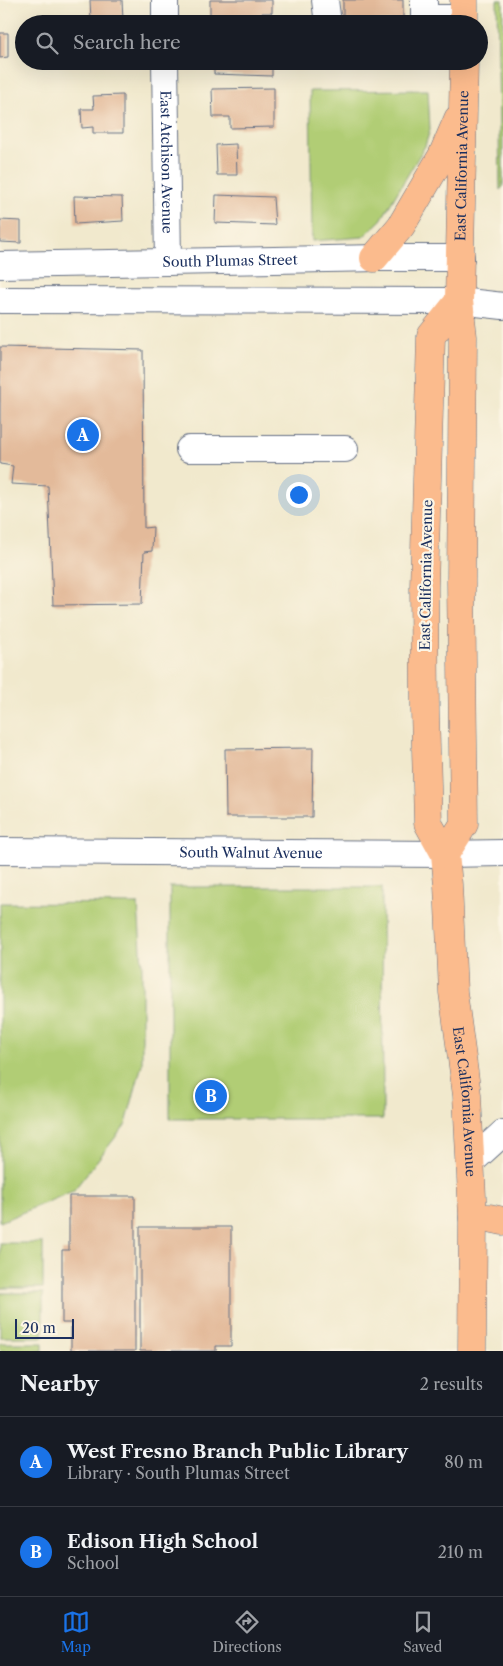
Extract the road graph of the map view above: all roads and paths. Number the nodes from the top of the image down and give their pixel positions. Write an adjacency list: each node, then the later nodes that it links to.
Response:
1 (165, 0): 5 (street)
2 (325, 0): 6 (street)
3 (419, 14): 4 (street)
4 (464, 14)
5 (165, 15)
6 (327, 15)
7 (165, 70): 12 (street, East Atchison Avenue)
8 (464, 70): 9 (main road, East California Avenue)
9 (463, 108): 10 (main road); 11 (main road, East California Avenue)
10 (374, 258): 11 (street, South Plumas Street); 12 (street, South Plumas Street)
11 (461, 258): 15 (main road, East California Avenue)
12 (168, 262): 13 (street, South Plumas Street)
13 (0, 265)
14 (0, 300): 15 (street)
15 (459, 301): 16 (street); 21 (main road, East California Avenue); 21 (main road, East California Avenue)
16 (503, 306)
17 (189, 449): 18 (street)
18 (344, 449)
19 (0, 852): 21 (street, South Walnut Avenue)
20 (503, 853): 21 (street, South Walnut Avenue)
21 (445, 854): 23 (main road, East California Avenue)
22 (503, 1133): 23 (street)
23 (471, 1162): 24 (main road, East California Avenue)
24 (473, 1218): 25 (main road); 26 (main road, East California Avenue)
25 (503, 1221)
26 (472, 1351)

